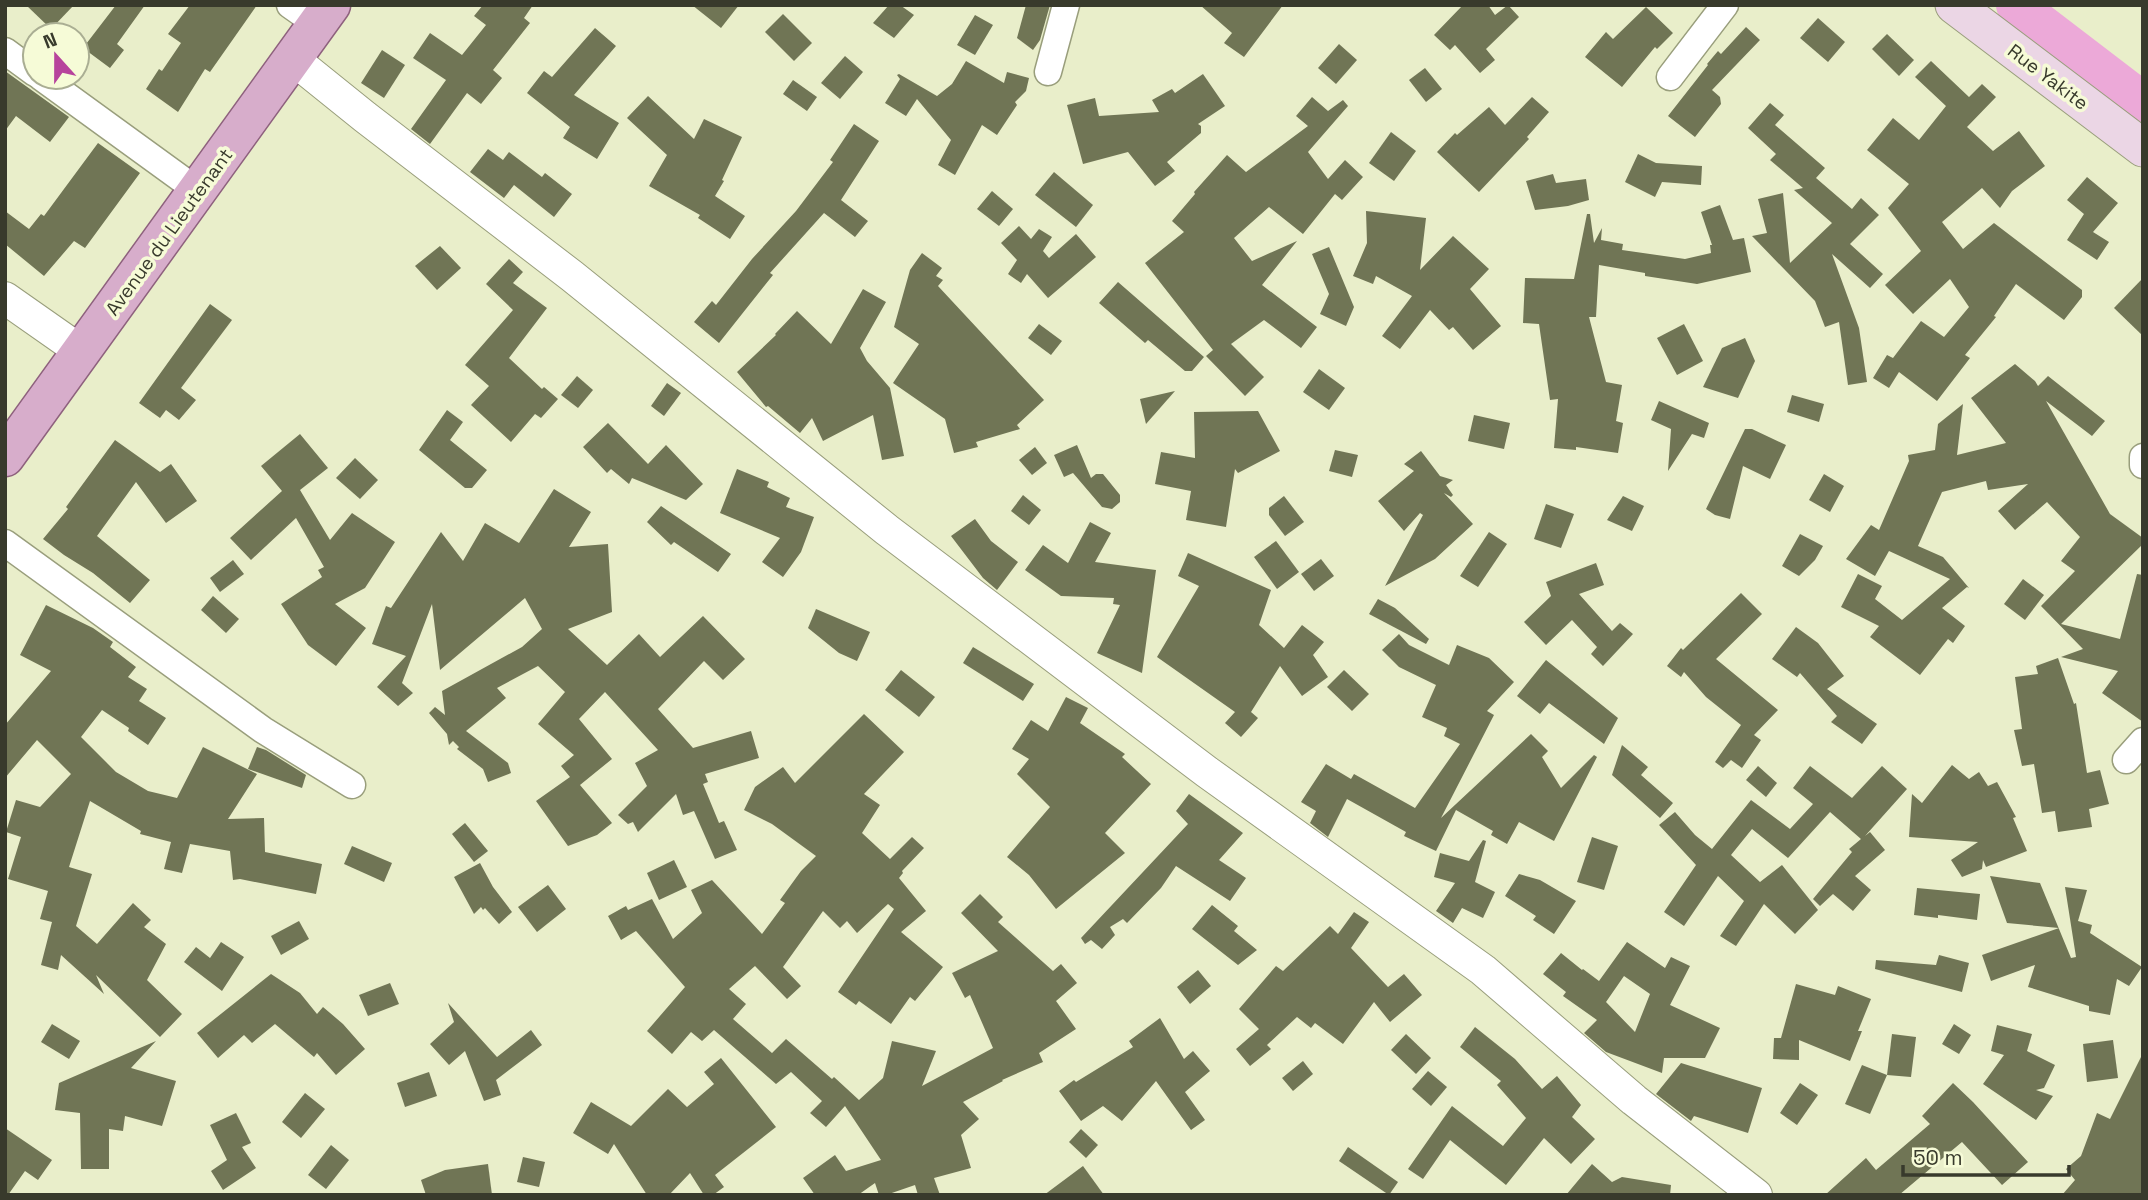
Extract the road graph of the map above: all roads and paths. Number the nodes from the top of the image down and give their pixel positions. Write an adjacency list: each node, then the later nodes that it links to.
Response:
1 (1066, 5): 8 (street)
2 (1725, 5): 9 (street)
3 (1954, 5): 11 (main road, Rue Yakite)
4 (313, 12): 6 (main road, Avenue du Lieutenant)
5 (5, 51): 7 (street)
6 (293, 58): 12 (main road, Avenue du Lieutenant); 20 (street)
7 (21, 63)
8 (1048, 72)
9 (1670, 77)
10 (60, 91): 12 (street)
11 (2143, 148)
12 (198, 191): 14 (main road, Avenue du Lieutenant)
13 (5, 298): 14 (street)
14 (82, 352): 15 (main road, Avenue du Lieutenant)
15 (5, 457)
16 (2143, 457): 17 (street)
17 (2143, 465)
18 (5, 543): 19 (street)
19 (352, 785)
20 (1756, 1195)

